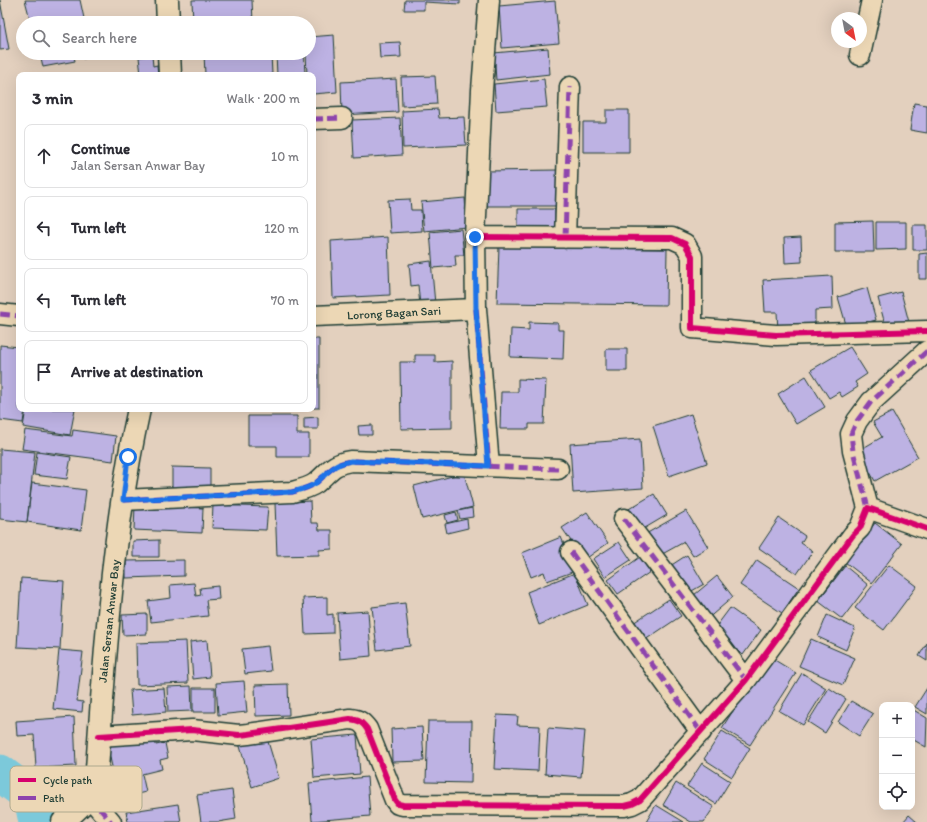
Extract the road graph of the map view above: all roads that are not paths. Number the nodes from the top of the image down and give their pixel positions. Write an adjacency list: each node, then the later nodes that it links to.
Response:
1 (167, 0): 4 (main road)
2 (489, 0): 11 (street)
3 (872, 0): 5 (street)
4 (168, 16)
5 (860, 55)
6 (169, 60): 7 (main road)
7 (170, 72)
8 (570, 87): 12 (street)
9 (342, 118): 10 (street)
10 (316, 119)
11 (475, 237): 12 (street); 13 (street)
12 (565, 238): 17 (street)
13 (476, 309): 16 (street, Lorong Bagan Sari); 20 (street)
14 (0, 314): 15 (street)
15 (16, 316)
16 (316, 316)
17 (927, 332)
18 (927, 351): 23 (street)
19 (138, 412): 22 (main road, Jalan Sersan Anwar Bay)
20 (488, 466): 21 (street); 22 (street)
21 (558, 469)
22 (123, 500): 29 (main road, Jalan Sersan Anwar Bay)
23 (868, 508): 25 (street); 27 (street)
24 (624, 519): 27 (street)
25 (927, 529)
26 (571, 552): 28 (street)
27 (746, 680): 28 (street)
28 (701, 732): 33 (street)
29 (99, 736): 30 (main road, Jalan Sersan Anwar Bay); 33 (street)
30 (97, 766)
31 (74, 812): 34 (main road, Jalan Sersan Anwar Bay)
32 (99, 812): 35 (street)
33 (626, 814)
34 (63, 822)
35 (111, 822)

